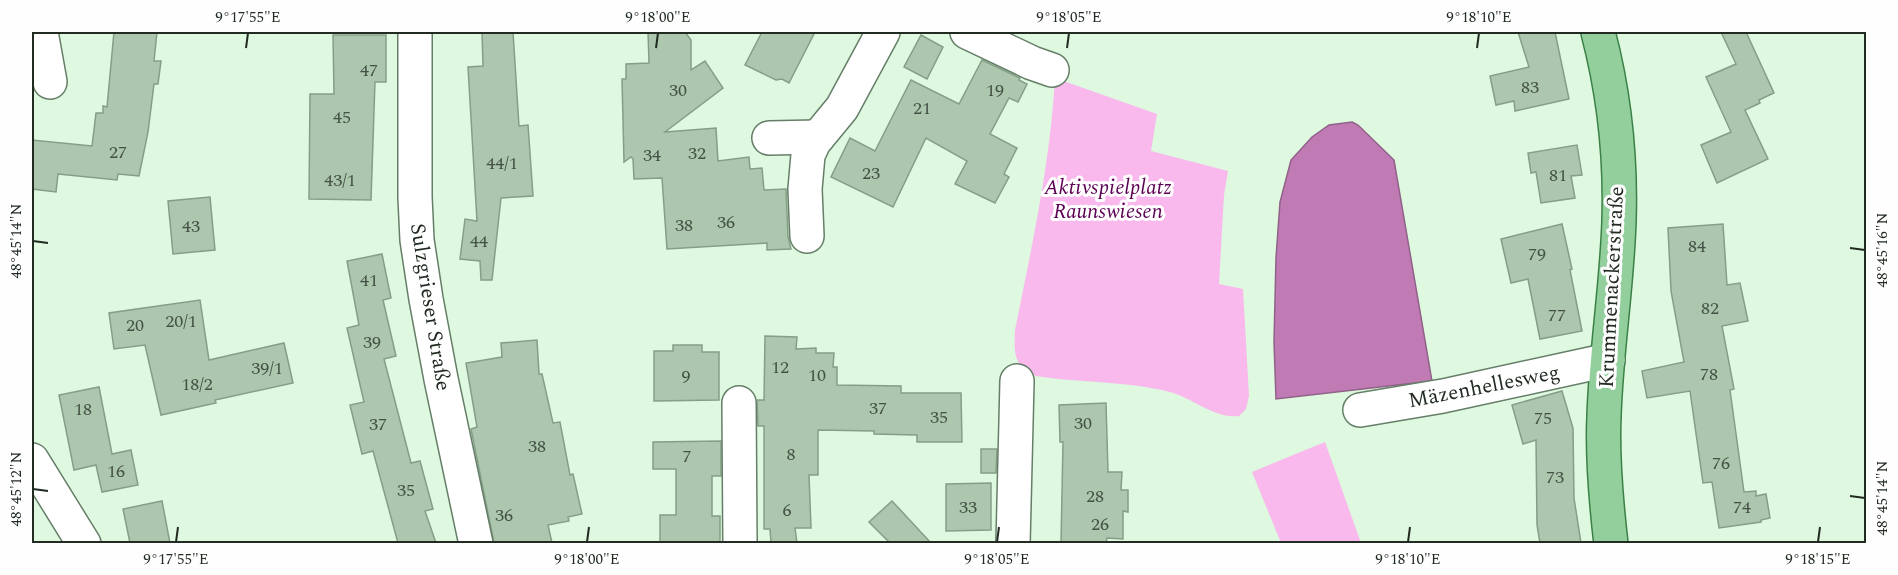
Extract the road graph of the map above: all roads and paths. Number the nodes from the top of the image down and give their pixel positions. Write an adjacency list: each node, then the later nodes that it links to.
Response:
1 (41, 32): 7 (street)
2 (415, 32): 17 (street, Sulzgrieser Straße)
3 (883, 32): 8 (street)
4 (967, 32): 6 (street)
5 (1598, 32): 11 (main road, Krummenackerstraße)
6 (1052, 70)
7 (50, 82)
8 (818, 137): 9 (street); 10 (street)
9 (769, 138)
10 (807, 236)
11 (1608, 360): 14 (street, Mäzenhellesweg); 20 (main road, Krummenackerstraße)
12 (1017, 381): 19 (street)
13 (739, 403): 18 (street)
14 (1360, 410)
15 (32, 460): 16 (street)
16 (84, 543)
17 (476, 543)
18 (740, 543)
19 (1014, 543)
20 (1611, 543)

